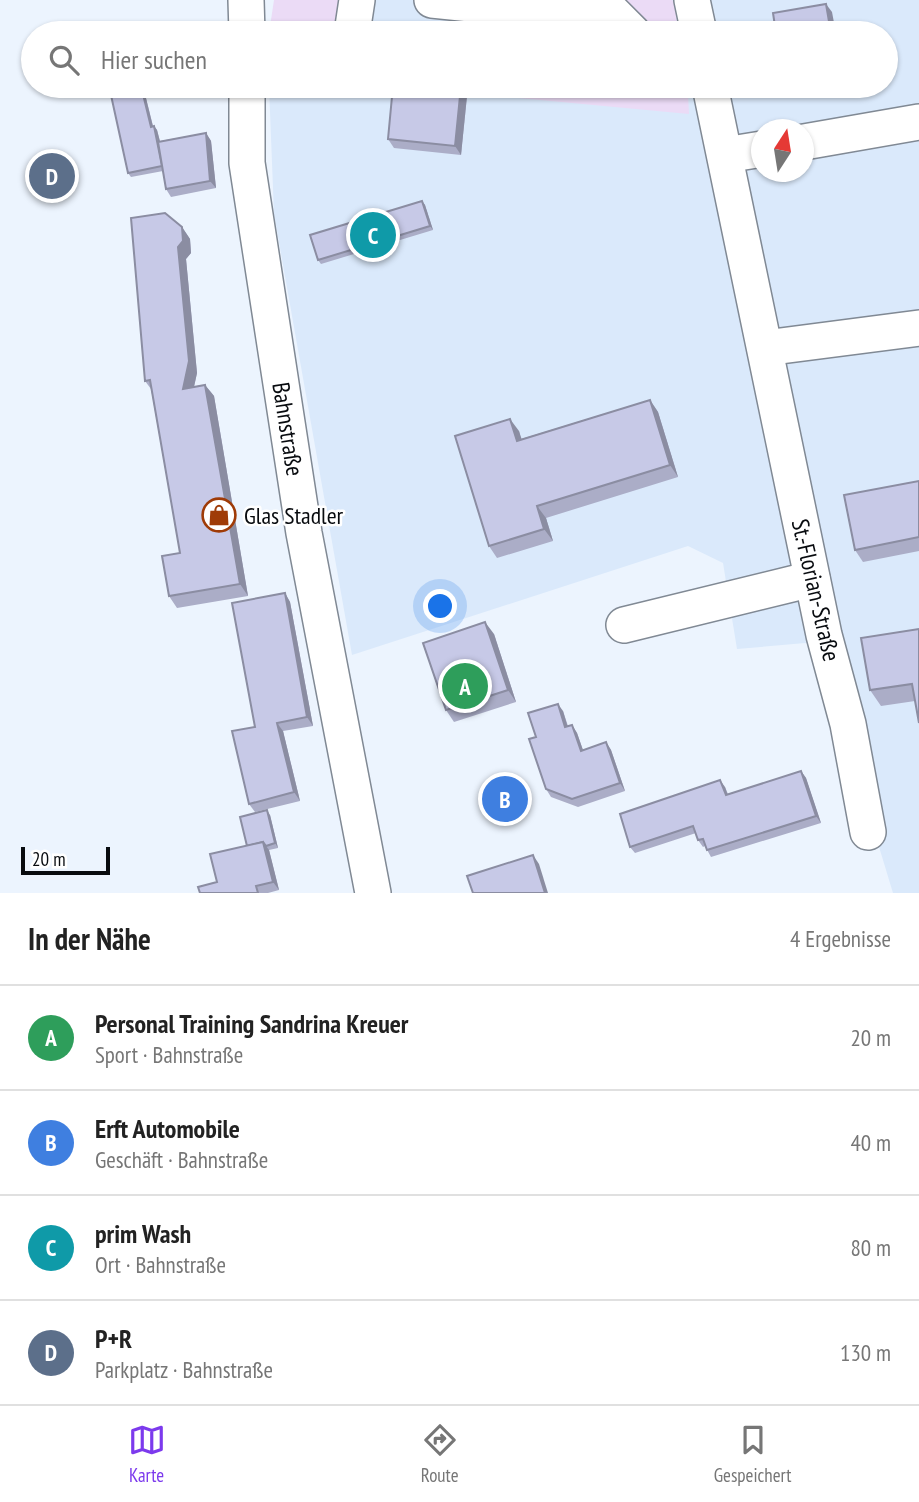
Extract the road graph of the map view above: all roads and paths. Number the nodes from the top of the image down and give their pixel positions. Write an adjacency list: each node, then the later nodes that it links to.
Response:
1 (246, 0): 6 (street)
2 (357, 0): 7 (street)
3 (432, 0): 8 (street)
4 (583, 0): 9 (street)
5 (692, 0): 10 (street)
6 (247, 21)
7 (354, 21)
8 (580, 21)
9 (621, 21)
10 (696, 21)
11 (247, 98): 22 (street, Bahnstraße)
12 (709, 98): 16 (street, St.-Florian-Straße)
13 (919, 122): 14 (street)
14 (814, 140)
15 (751, 151): 16 (street)
16 (725, 155): 18 (street, St.-Florian-Straße)
17 (919, 328): 18 (street)
18 (765, 348): 19 (street, St.-Florian-Straße)
19 (812, 579): 20 (street); 21 (street, St.-Florian-Straße)
20 (624, 625)
21 (868, 832)
22 (373, 893)

